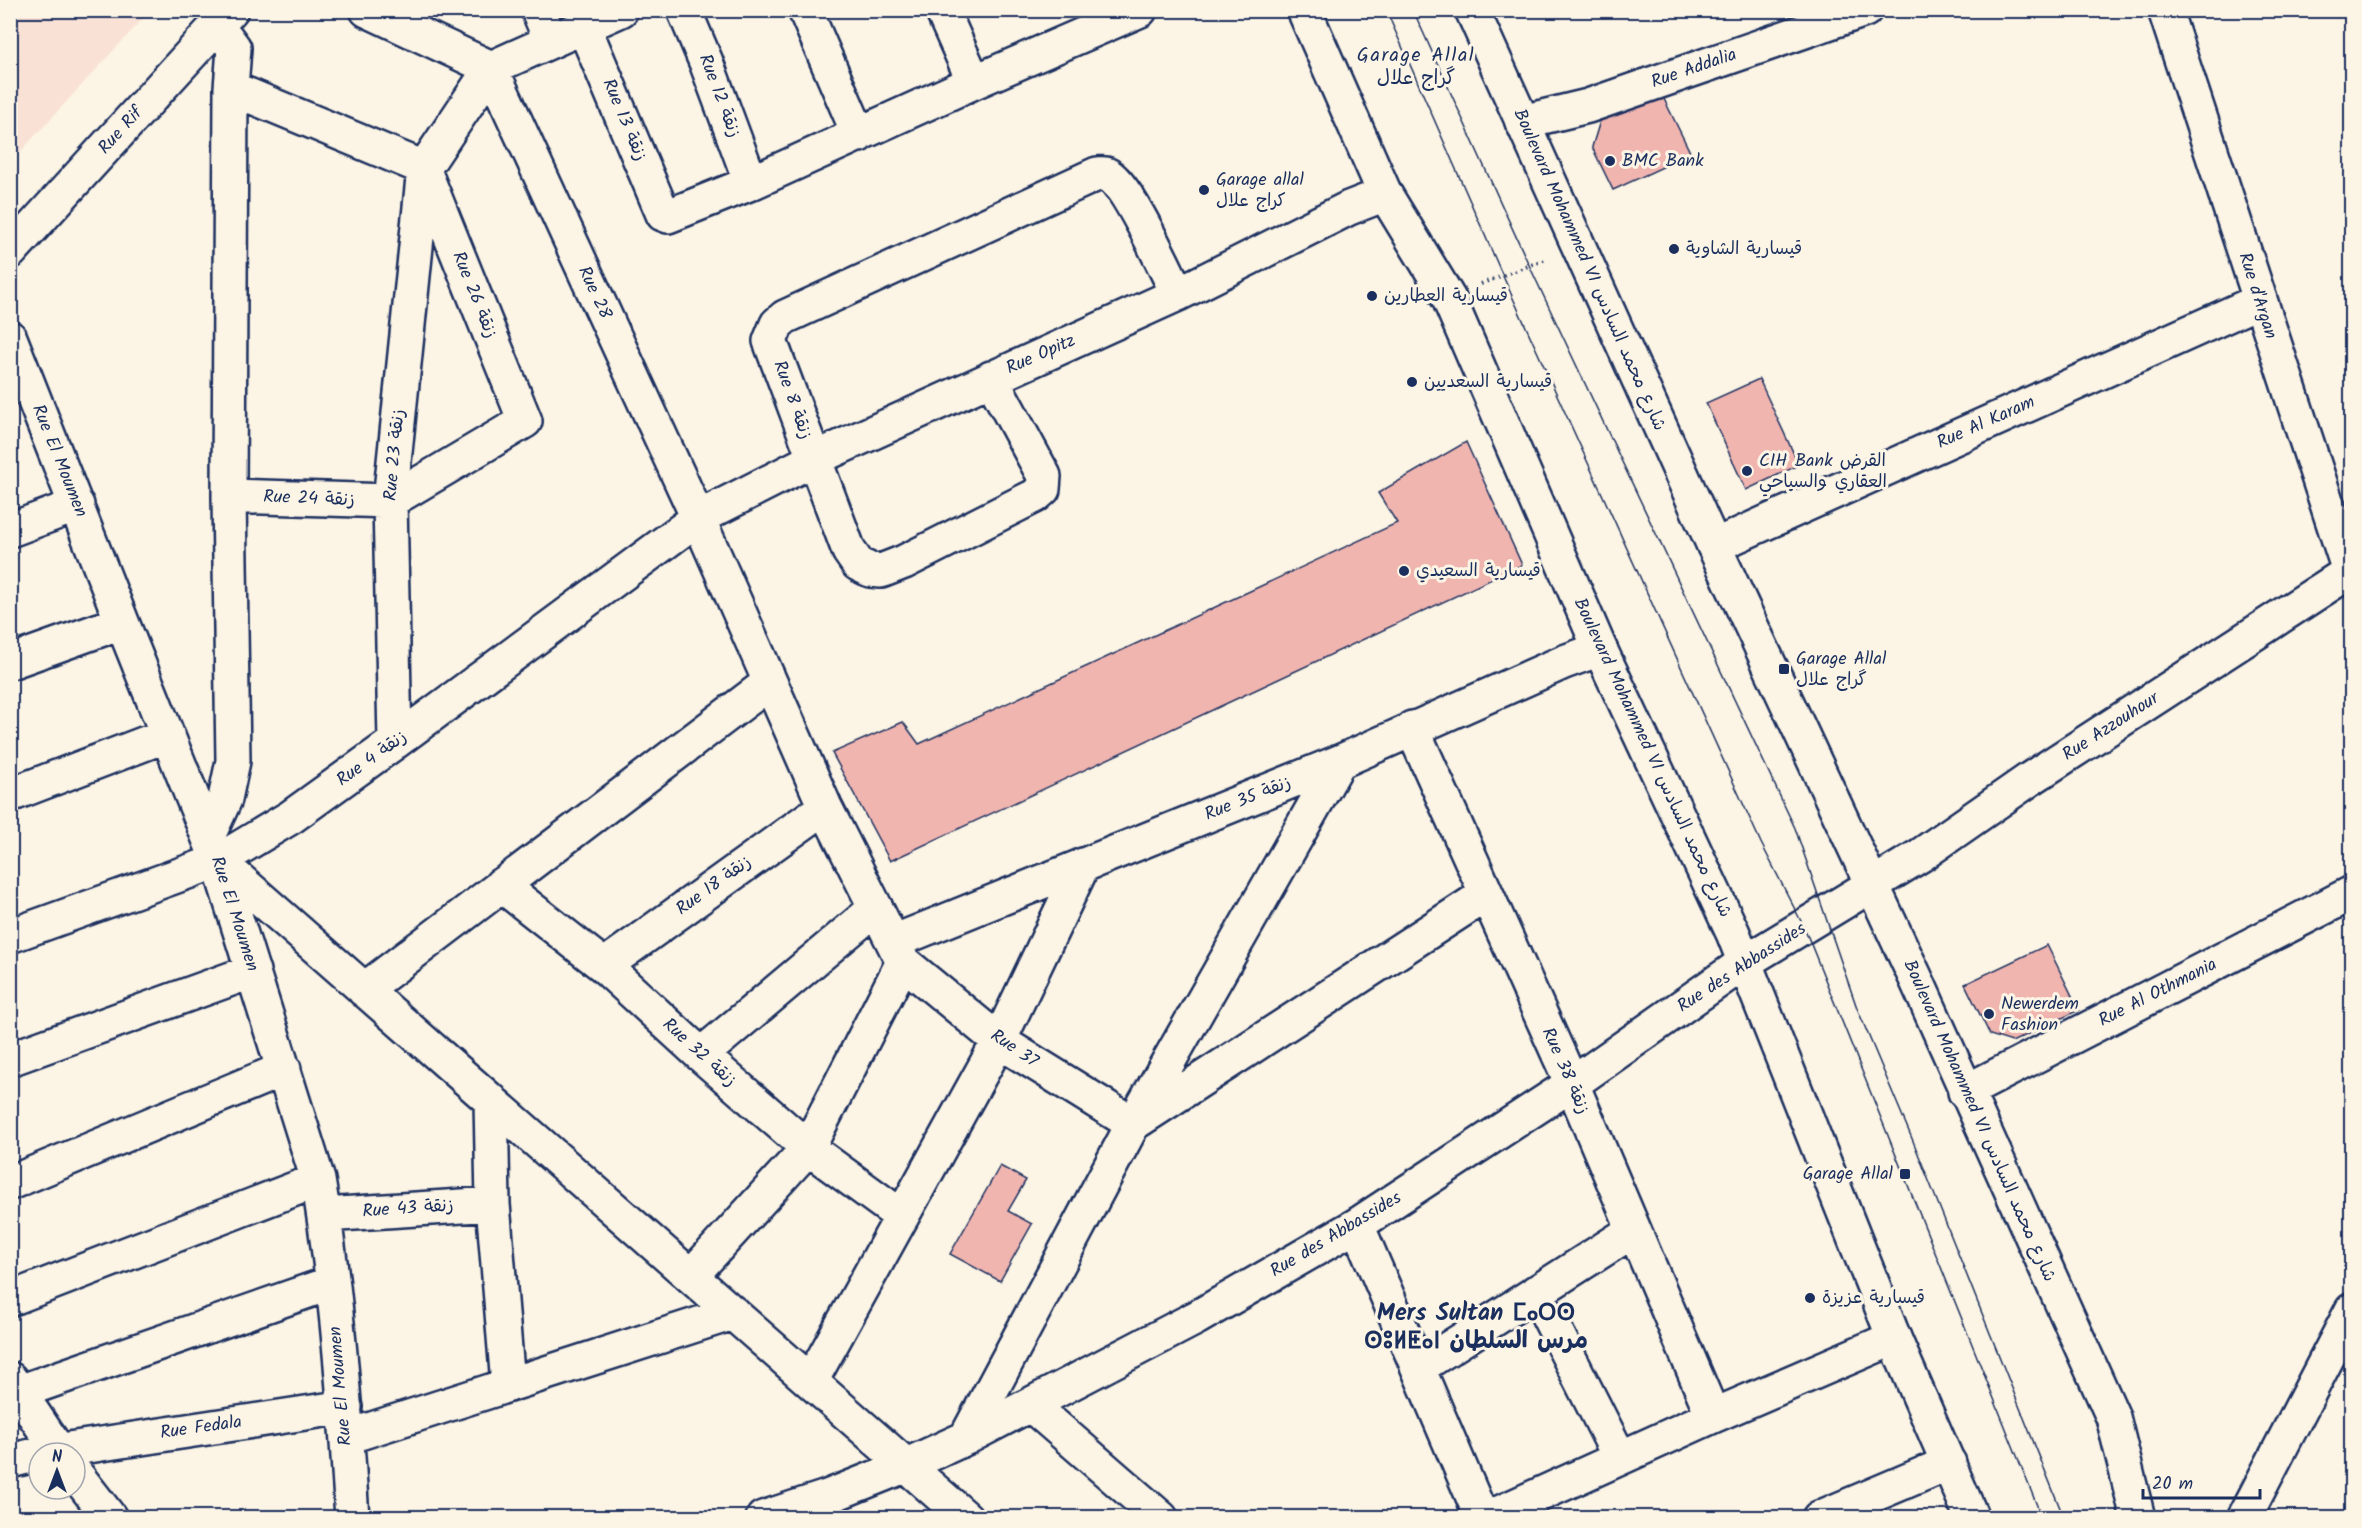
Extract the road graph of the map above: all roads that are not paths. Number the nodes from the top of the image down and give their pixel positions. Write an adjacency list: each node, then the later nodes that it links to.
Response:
1 (367, 10): 16 (street)
2 (538, 10): 15 (street)
3 (621, 10): 14 (street)
4 (684, 10): 22 (street, Rue 12 زنقة)
5 (805, 10): 20 (street)
6 (942, 10): 17 (street)
7 (1140, 10): 13 (street)
8 (1304, 10): 23 (street, Boulevard Mohammed VI شارع محمد السادس)
9 (1472, 10): 19 (street, Boulevard Mohammed VI شارع محمد السادس)
10 (1864, 10): 19 (street, Rue Addalia)
11 (2165, 10): 26 (street, Rue d'Argan)
12 (224, 18): 18 (street); 24 (street, Rue Rif)
13 (1089, 21): 17 (street)
14 (584, 27): 15 (street); 22 (street, Rue 13 زنقة)
15 (551, 41): 16 (street)
16 (491, 68): 21 (street); 34 (street, Rue 28)
17 (974, 82): 20 (street)
18 (231, 88): 21 (street); 31 (street)
19 (1522, 122): 36 (street, Boulevard Mohammed VI شارع محمد السادس)
20 (859, 135): 22 (street)
21 (424, 168): 32 (street, Rue 23 زنقة); 32 (street, Rue 26 زنقة)
22 (751, 183)
23 (1385, 194): 25 (street, Rue Opitz); 39 (street, Boulevard Mohammed VI شارع محمد السادس)
24 (10, 252)
25 (1178, 294): 28 (street, Rue Opitz); 30 (street, Rue 8 زنقة)
26 (2259, 301): 36 (street, Rue Al Karam); 37 (street, Rue d'Argan)
27 (10, 338): 29 (street, Rue El Moumen)
28 (991, 378): 30 (street, Rue Opitz); 30 (street, Rue 8 زنقة)
29 (21, 396): 33 (street, Rue El Moumen)
30 (814, 459): 34 (street, Rue Opitz)
31 (229, 496): 32 (street, Rue 24 زنقة); 48 (street)
32 (390, 501): 44 (street, Rue 23 زنقة)
33 (77, 505): 35 (street); 38 (street, Rue El Moumen)
34 (698, 518): 41 (street, Rue 28); 44 (street, Rue 4 زنقة)
35 (10, 530)
36 (1714, 546): 51 (street, Boulevard Mohammed VI شارع محمد السادس)
37 (2351, 574): 51 (street, Rue Azzouhour)
38 (122, 622): 40 (street); 43 (street, Rue El Moumen)
39 (1600, 649): 42 (street, Rue 35 زنقة); 57 (street, Boulevard Mohammed VI شارع محمد السادس)
40 (10, 662)
41 (769, 683): 47 (street, Rue 28); 50 (street)
42 (1412, 728): 45 (street, Rue 35 زنقة); 53 (street, Rue 38 زنقة)
43 (167, 735): 46 (street); 48 (street, Rue El Moumen)
44 (396, 742): 48 (street, Rue 4 زنقة)
45 (1339, 762): 49 (street, Rue 35 زنقة); 68 (street)
46 (10, 795)
47 (825, 807): 54 (street, Rue 28); 58 (street, Rue 18 زنقة)
48 (213, 849): 55 (street, Rue 4 زنقة); 59 (street, Rue El Moumen); 60 (street)
49 (1083, 865): 56 (street, Rue 35 زنقة); 61 (street)
50 (501, 885): 58 (street, Rue 32 زنقة); 60 (street)
51 (1872, 886): 57 (street, Rue des Abbassides); 66 (street, Boulevard Mohammed VI شارع محمد السادس)
52 (2352, 893): 66 (street, Rue Al Othmania)
53 (1485, 895): 65 (street, Rue 38 زنقة); 68 (street)
54 (876, 908): 56 (street, Rue 28); 62 (street)
55 (10, 936)
56 (898, 952): 61 (street, Rue 37); 69 (street)
57 (1745, 962): 65 (street, Rue des Abbassides); 83 (street, Boulevard Mohammed VI شارع محمد السادس)
58 (603, 966): 62 (street, Rue 32 زنقة)
59 (253, 972): 63 (street); 64 (street, Rue El Moumen)
60 (364, 990): 67 (street)
61 (999, 1041): 68 (street, Rue 37); 74 (street)
62 (701, 1055): 69 (street, Rue 32 زنقة)
63 (10, 1059)
64 (284, 1069): 70 (street, Rue El Moumen); 71 (street)
65 (1572, 1084): 75 (street, Rue des Abbassides); 76 (street, Rue 38 زنقة)
66 (1965, 1092): 110 (street, Boulevard Mohammed VI شارع محمد السادس)
67 (491, 1100): 72 (street); 77 (street)
68 (1132, 1124): 91 (street)
69 (808, 1148): 74 (street, Rue 32 زنقة); 77 (street)
70 (318, 1180): 73 (street, Rue El Moumen); 80 (street)
71 (10, 1183)
72 (493, 1204): 73 (street, Rue 43 زنقة); 87 (street)
73 (324, 1215): 78 (street, Rue El Moumen)
74 (901, 1216): 85 (street)
75 (1357, 1225): 84 (street); 88 (street, Rue des Abbassides)
76 (1634, 1230): 79 (street); 89 (street, Rue 38 زنقة)
77 (691, 1275): 82 (street)
78 (331, 1283): 86 (street); 90 (street, Rue El Moumen)
79 (1536, 1292): 84 (street); 94 (street)
80 (10, 1299)
81 (2352, 1310): 111 (street)
82 (733, 1313): 85 (street); 87 (street, Rue Fedala)
83 (1894, 1338): 89 (street); 97 (street, Boulevard Mohammed VI شارع محمد السادس)
84 (1418, 1368): 106 (street)
85 (811, 1381): 98 (street)
86 (15, 1385): 92 (street)
87 (508, 1385): 90 (street, Rue Fedala)
88 (1031, 1405): 91 (street, Rue des Abbassides); 105 (street)
89 (1713, 1416): 94 (street)
90 (346, 1422): 93 (street, Rue Fedala); 103 (street, Rue El Moumen)
91 (966, 1438): 98 (street, Rue des Abbassides)
92 (46, 1441)
93 (87, 1452)
94 (1620, 1458): 107 (street)
95 (27, 1459): 96 (street, Rue Fedala)
96 (10, 1461)
97 (1950, 1463): 108 (street); 109 (street, Boulevard Mohammed VI شارع محمد السادس)
98 (907, 1465): 100 (street, Rue des Abbassides); 101 (street)
99 (87, 1493): 102 (street)
100 (828, 1507): 104 (street, Rue des Abbassides)
101 (949, 1512)
102 (110, 1518)
103 (352, 1518)
104 (763, 1518)
105 (1161, 1518)
106 (1482, 1518)
107 (1488, 1518)
108 (1819, 1518)
109 (1972, 1518)
110 (2138, 1518)
111 (2244, 1518)

